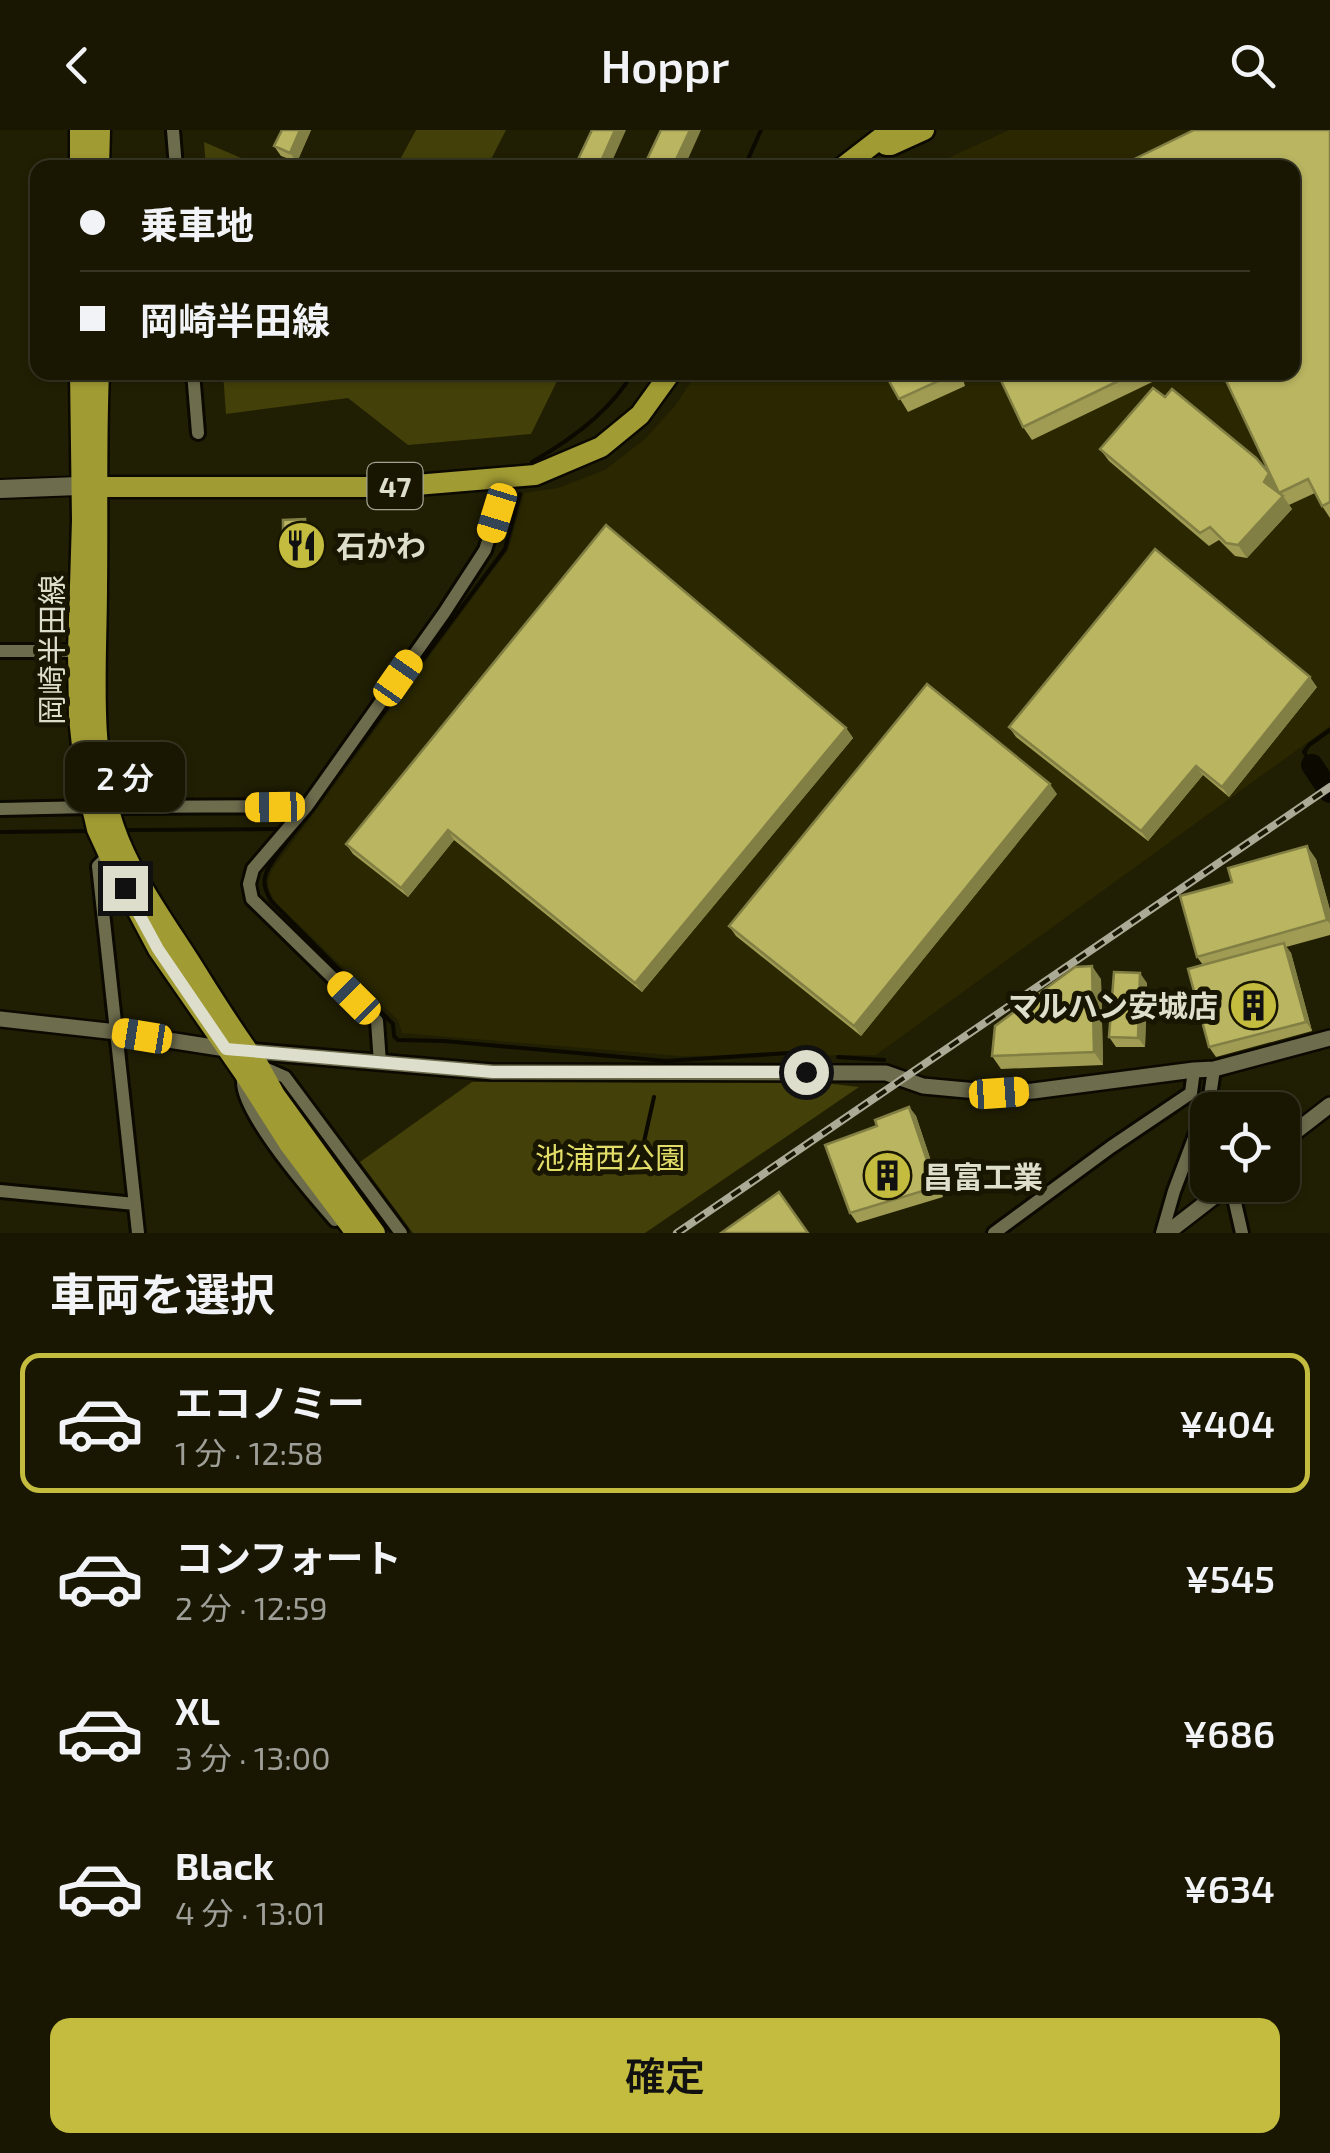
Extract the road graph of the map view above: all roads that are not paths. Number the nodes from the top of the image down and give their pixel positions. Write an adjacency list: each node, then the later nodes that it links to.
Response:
1 (80, 130): 7 (main road)
2 (100, 130): 8 (main road)
3 (173, 130): 9 (street)
4 (896, 130): 6 (main road)
5 (924, 130): 6 (main road)
6 (874, 144): 10 (main road)
7 (80, 160)
8 (99, 160)
9 (175, 160)
10 (853, 160)
11 (81, 380): 17 (main road)
12 (99, 380): 17 (main road)
13 (193, 380): 15 (street)
14 (665, 380): 16 (main road, 47)
15 (198, 433)
16 (503, 478): 17 (main road, 47); 21 (street)
17 (89, 487): 18 (main road); 20 (main road, 岡崎半田線); 22 (main road, 岡崎半田線)
18 (0, 488)
19 (0, 651): 20 (street)
20 (78, 652): 22 (main road, 岡崎半田線)
21 (307, 806): 22 (street); 29 (street)
22 (100, 807): 23 (street); 24 (main road, 岡崎半田線); 28 (main road, 岡崎半田線)
23 (0, 809)
24 (108, 856): 26 (street); 28 (main road, 岡崎半田線)
25 (0, 1018): 26 (street)
26 (117, 1032): 28 (street); 37 (street)
27 (1330, 1038): 30 (street)
28 (244, 1060): 29 (street); 38 (main road, 岡崎半田線); 42 (street)
29 (380, 1063): 31 (street)
30 (1214, 1069): 31 (street); 44 (street)
31 (1194, 1070): 43 (street)
32 (1330, 1105): 33 (street)
33 (1300, 1128)
34 (0, 1191): 37 (street)
35 (1207, 1202): 44 (street)
36 (1234, 1202): 45 (street)
37 (135, 1204): 39 (street)
38 (348, 1218): 40 (main road, 岡崎半田線); 41 (main road, 岡崎半田線)
39 (138, 1233)
40 (356, 1233)
41 (375, 1233)
42 (401, 1233)
43 (994, 1233)
44 (1165, 1233)
45 (1242, 1233)

